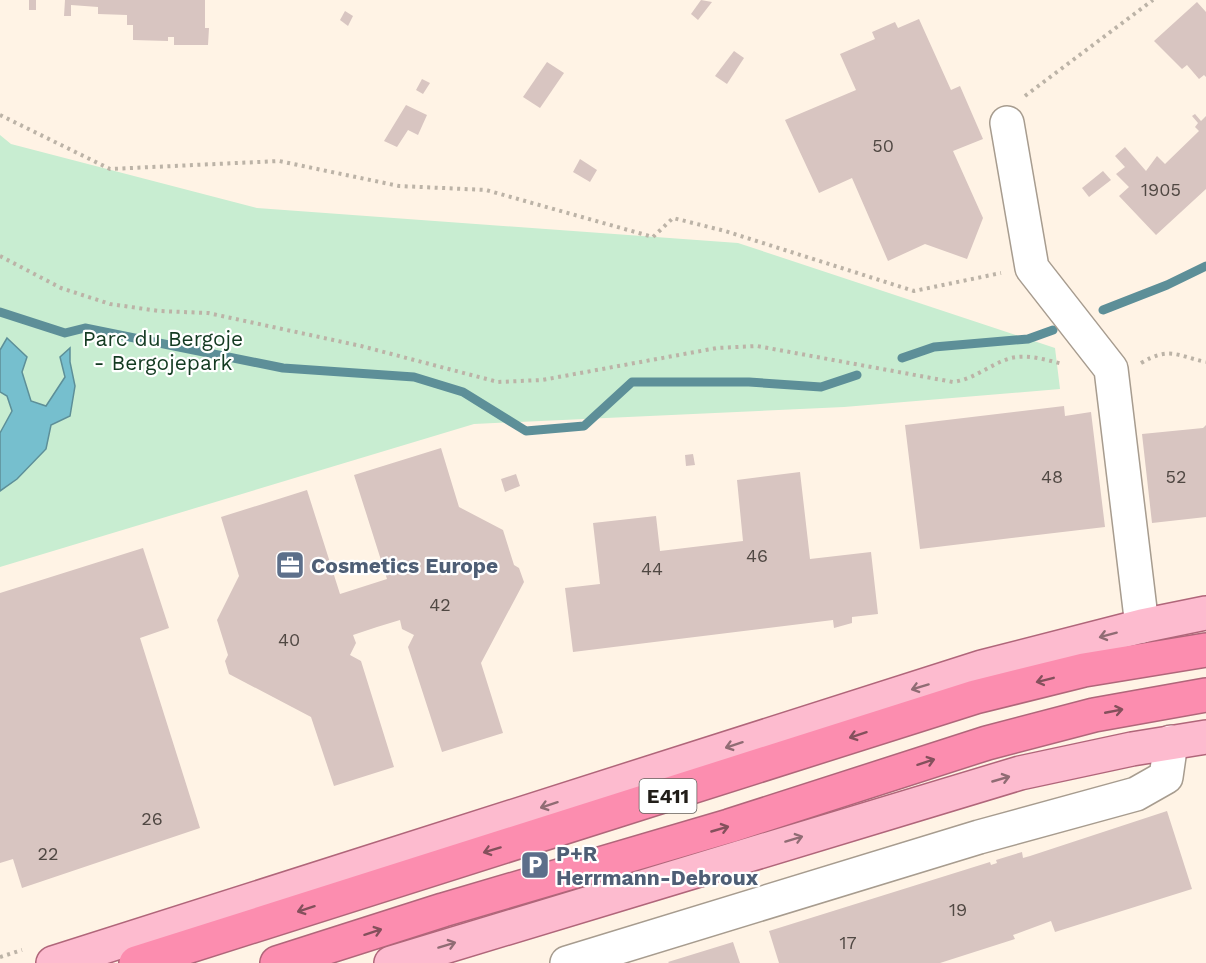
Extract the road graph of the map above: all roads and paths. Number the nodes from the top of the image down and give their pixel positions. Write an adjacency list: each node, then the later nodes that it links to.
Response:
1 (1153, 0): 3 (path)
2 (0, 115): 5 (path)
3 (1007, 123): 5 (lane)
4 (0, 256): 7 (path)
5 (1032, 268): 10 (lane)
6 (1206, 362): 8 (path)
7 (1070, 365)
8 (1138, 365)
9 (1206, 613): 10 (main road)
10 (1142, 626): 15 (main road, one-way to 15)
11 (1206, 650): 16 (highway, E411, one-way to 16)
12 (1206, 695): 17 (highway, E411, one-way to 12)
13 (1206, 738): 14 (main road)
14 (1171, 742): 18 (main road, one-way to 14); 19 (lane)
15 (53, 963)
16 (136, 963)
17 (277, 963)
18 (391, 963)
19 (567, 963)

